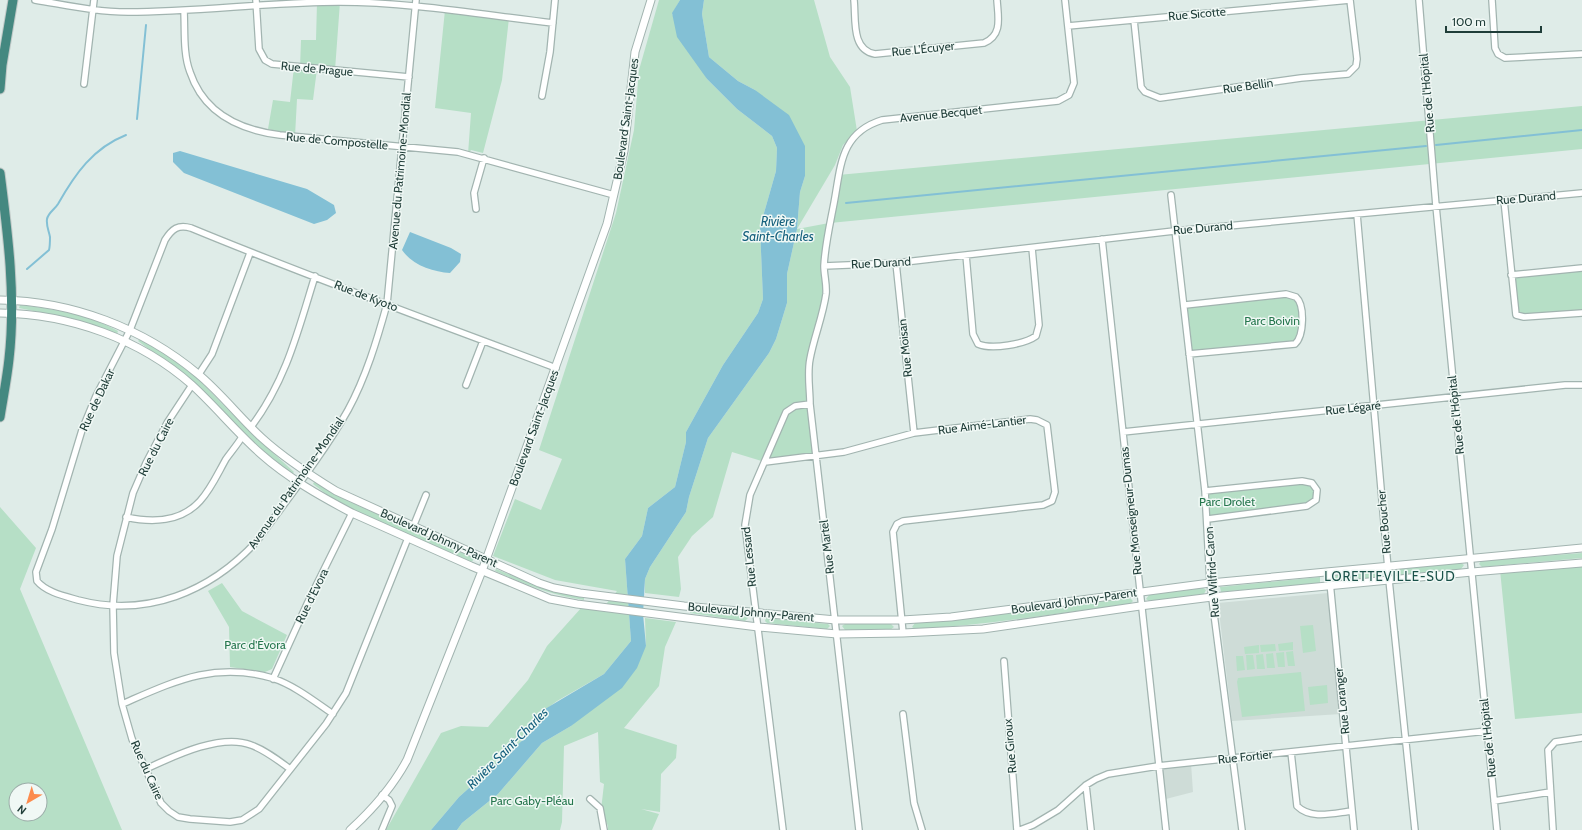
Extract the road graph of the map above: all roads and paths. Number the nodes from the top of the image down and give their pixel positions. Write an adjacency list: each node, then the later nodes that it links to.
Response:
1 (13, 0): 23 (highway)
2 (35, 0): 15 (street)
3 (94, 0): 15 (street)
4 (416, 0): 14 (street, Avenue du Patrimoine-Mondial)
5 (555, 0): 18 (street)
6 (651, 0): 29 (street, Boulevard Saint-Jacques)
7 (854, 0): 8 (street, Rue L'Écuyer)
8 (997, 0)
9 (1065, 0): 19 (street, Avenue Becquet)
10 (1350, 0): 17 (street, Rue Sicotte); 17 (street, Rue Bellin)
11 (1419, 0): 32 (street, Rue de l'Hôpital)
12 (1492, 0): 20 (street)
13 (257, 3): 14 (street); 16 (street); 21 (street, Rue de Prague)
14 (415, 7): 18 (street); 21 (street, Avenue du Patrimoine-Mondial)
15 (93, 10): 16 (street); 22 (street)
16 (184, 11): 25 (street, Rue de Compostelle)
17 (1134, 20): 19 (street, Rue Sicotte)
18 (553, 23): 24 (street)
19 (1068, 26): 42 (street, Avenue Becquet)
20 (1582, 54)
21 (409, 77): 25 (street, Avenue du Patrimoine-Mondial)
22 (84, 84)
23 (0, 89)
24 (542, 96)
25 (401, 147): 26 (street, Rue de Compostelle); 48 (street, Avenue du Patrimoine-Mondial)
26 (484, 158): 29 (street, Rue de Compostelle); 33 (street)
27 (0, 173): 47 (highway)
28 (1582, 193): 31 (street, Rue Durand)
29 (614, 195): 57 (street, Boulevard Saint-Jacques)
30 (1171, 195): 36 (street, Rue Wilfrid-Caron)
31 (1504, 200): 32 (street, Rue Durand); 44 (street)
32 (1436, 206): 34 (street, Rue Durand); 62 (street, Rue de l'Hôpital)
33 (476, 209)
34 (1357, 214): 36 (street, Rue Durand); 64 (street, Rue Boucher)
35 (176, 227): 39 (street, Rue de Kyoto); 53 (street, Rue de Dakar)
36 (1174, 231): 37 (street, Rue Durand); 49 (street, Rue Wilfrid-Caron)
37 (1102, 239): 38 (street, Rue Durand); 68 (street, Rue Monseigneur-Dumas)
38 (1032, 248): 40 (street, Rue Durand); 40 (street)
39 (250, 252): 45 (street, Rue de Kyoto); 58 (street)
40 (966, 255): 41 (street, Rue Durand)
41 (896, 263): 42 (street, Rue Durand); 69 (street, Rue Moisan)
42 (824, 266): 63 (street, Rue Martel)
43 (1582, 268): 44 (street)
44 (1511, 275): 52 (street)
45 (315, 276): 48 (street, Rue de Kyoto); 67 (street)
46 (0, 300): 47 (street, Boulevard Johnny-Parent)
47 (11, 300): 51 (highway); 53 (street, Boulevard Johnny-Parent)
48 (387, 304): 55 (street, Rue de Kyoto); 73 (street, Avenue du Patrimoine-Mondial)
49 (1185, 305): 56 (street, Rue Wilfrid-Caron); 56 (street)
50 (0, 313): 51 (street, Boulevard Johnny-Parent)
51 (11, 313): 54 (street, Boulevard Johnny-Parent); 65 (highway)
52 (1582, 313)
53 (130, 330): 54 (street, Rue de Dakar); 58 (street, Boulevard Johnny-Parent)
54 (125, 341): 59 (street, Boulevard Johnny-Parent); 91 (street, Rue de Dakar)
55 (484, 341): 57 (street, Rue de Kyoto); 60 (street)
56 (1189, 354): 66 (street, Rue Wilfrid-Caron)
57 (556, 368): 84 (street, Boulevard Saint-Jacques)
58 (199, 374): 67 (street, Boulevard Johnny-Parent)
59 (192, 385): 70 (street, Boulevard Johnny-Parent); 78 (street, Rue du Caire)
60 (466, 385)
61 (1582, 385): 62 (street, Rue Légaré)
62 (1454, 397): 64 (street, Rue Légaré); 83 (street, Rue de l'Hôpital)
63 (810, 404): 71 (street, Rue Martel); 72 (street, Rue Lessard)
64 (1374, 406): 66 (street, Rue Légaré); 86 (street, Rue Boucher)
65 (0, 417)
66 (1197, 425): 68 (street, Rue Légaré); 75 (street, Rue Wilfrid-Caron)
67 (251, 427): 73 (street, Boulevard Johnny-Parent)
68 (1123, 432): 94 (street, Rue Monseigneur-Dumas)
69 (914, 433): 71 (street, Rue Aimé-Lantier); 100 (street, Rue Aimé-Lantier)
70 (242, 437): 74 (street, Boulevard Johnny-Parent); 78 (street)
71 (816, 457): 72 (street, Rue Aimé-Lantier); 99 (street, Rue Martel)
72 (765, 462): 98 (street, Rue Lessard)
73 (306, 473): 74 (street, Avenue du Patrimoine-Mondial); 80 (street, Boulevard Johnny-Parent)
74 (300, 483): 77 (street, Boulevard Johnny-Parent); 96 (street, Avenue du Patrimoine-Mondial)
75 (1205, 491): 79 (street, Rue Wilfrid-Caron); 79 (street)
76 (426, 495): 80 (street)
77 (352, 513): 81 (street, Boulevard Johnny-Parent); 105 (street, Rue d'Evora)
78 (126, 517): 96 (street, Rue du Caire)
79 (1208, 519): 92 (street, Rue Wilfrid-Caron)
80 (413, 527): 84 (street, Boulevard Johnny-Parent)
81 (408, 538): 87 (street, Boulevard Johnny-Parent); 107 (street, Rue du Caire)
82 (1582, 548): 83 (street, Boulevard Johnny-Parent)
83 (1470, 558): 86 (street, Boulevard Johnny-Parent); 89 (street, Rue de l'Hôpital)
84 (486, 559): 87 (street, Boulevard Saint-Jacques); 98 (street, Boulevard Johnny-Parent)
85 (1582, 563): 89 (street, Boulevard Johnny-Parent)
86 (1388, 567): 88 (street, Boulevard Johnny-Parent); 90 (street, Rue Boucher)
87 (482, 571): 101 (street, Boulevard Johnny-Parent); 120 (street, Boulevard Saint-Jacques)
88 (1329, 572): 92 (street, Boulevard Johnny-Parent); 93 (street, Rue Loranger)
89 (1472, 572): 90 (street, Boulevard Johnny-Parent); 109 (street, Rue de l'Hôpital)
90 (1389, 580): 93 (street, Boulevard Johnny-Parent); 111 (street, Rue Boucher)
91 (37, 581): 96 (street, Avenue du Patrimoine-Mondial)
92 (1210, 584): 94 (street, Boulevard Johnny-Parent); 95 (street, Rue Wilfrid-Caron)
93 (1330, 586): 95 (street, Boulevard Johnny-Parent); 112 (street, Rue Loranger)
94 (1139, 592): 97 (street, Rue Monseigneur-Dumas); 100 (street, Boulevard Johnny-Parent)
95 (1212, 597): 97 (street, Boulevard Johnny-Parent); 114 (street, Rue Wilfrid-Caron)
96 (113, 605): 106 (street, Rue du Caire)
97 (1140, 606): 102 (street, Boulevard Johnny-Parent); 115 (street, Rue Monseigneur-Dumas)
98 (755, 613): 99 (street, Boulevard Johnny-Parent); 101 (street, Rue Lessard)
99 (836, 620): 100 (street, Boulevard Johnny-Parent); 103 (street, Rue Martel)
100 (902, 620): 102 (street, Rue Aimé-Lantier)
101 (758, 627): 103 (street, Boulevard Johnny-Parent); 127 (street, Rue Lessard)
102 (903, 633): 103 (street, Boulevard Johnny-Parent)
103 (837, 634): 128 (street, Rue Martel)
104 (1004, 661): 130 (street, Rue Giroux)
105 (273, 678): 106 (street); 107 (street)
106 (122, 704): 116 (street, Rue du Caire)
107 (333, 714): 117 (street, Rue du Caire)
108 (903, 714): 129 (street)
109 (1487, 731): 111 (street, Rue Fortier); 122 (street, Rue de l'Hôpital)
110 (1582, 738): 119 (street)
111 (1406, 740): 112 (street, Rue Fortier); 136 (street, Rue Boucher)
112 (1347, 746): 113 (street, Rue Fortier); 123 (street, Rue Loranger)
113 (1291, 752): 114 (street, Rue Fortier); 123 (street)
114 (1234, 758): 115 (street, Rue Fortier); 134 (street, Rue Wilfrid-Caron)
115 (1158, 766): 118 (street, Rue Fortier); 133 (street, Rue Monseigneur-Dumas)
116 (146, 769): 117 (street); 117 (street, Rue du Caire)
117 (290, 769)
118 (1086, 785): 131 (street, Rue Fortier); 132 (street)
119 (1550, 792): 122 (street); 138 (street)
120 (382, 795): 124 (street, Boulevard Saint-Jacques); 125 (street)
121 (590, 799): 126 (street)
122 (1494, 801): 137 (street, Rue de l'Hôpital)
123 (1352, 811): 135 (street, Rue Loranger)
124 (350, 830)
125 (382, 830)
126 (604, 830)
127 (783, 830)
128 (859, 830)
129 (922, 830)
130 (1017, 830)
131 (1020, 830)
132 (1091, 830)
133 (1166, 830)
134 (1242, 830)
135 (1354, 830)
136 (1415, 830)
137 (1497, 830)
138 (1553, 830)

